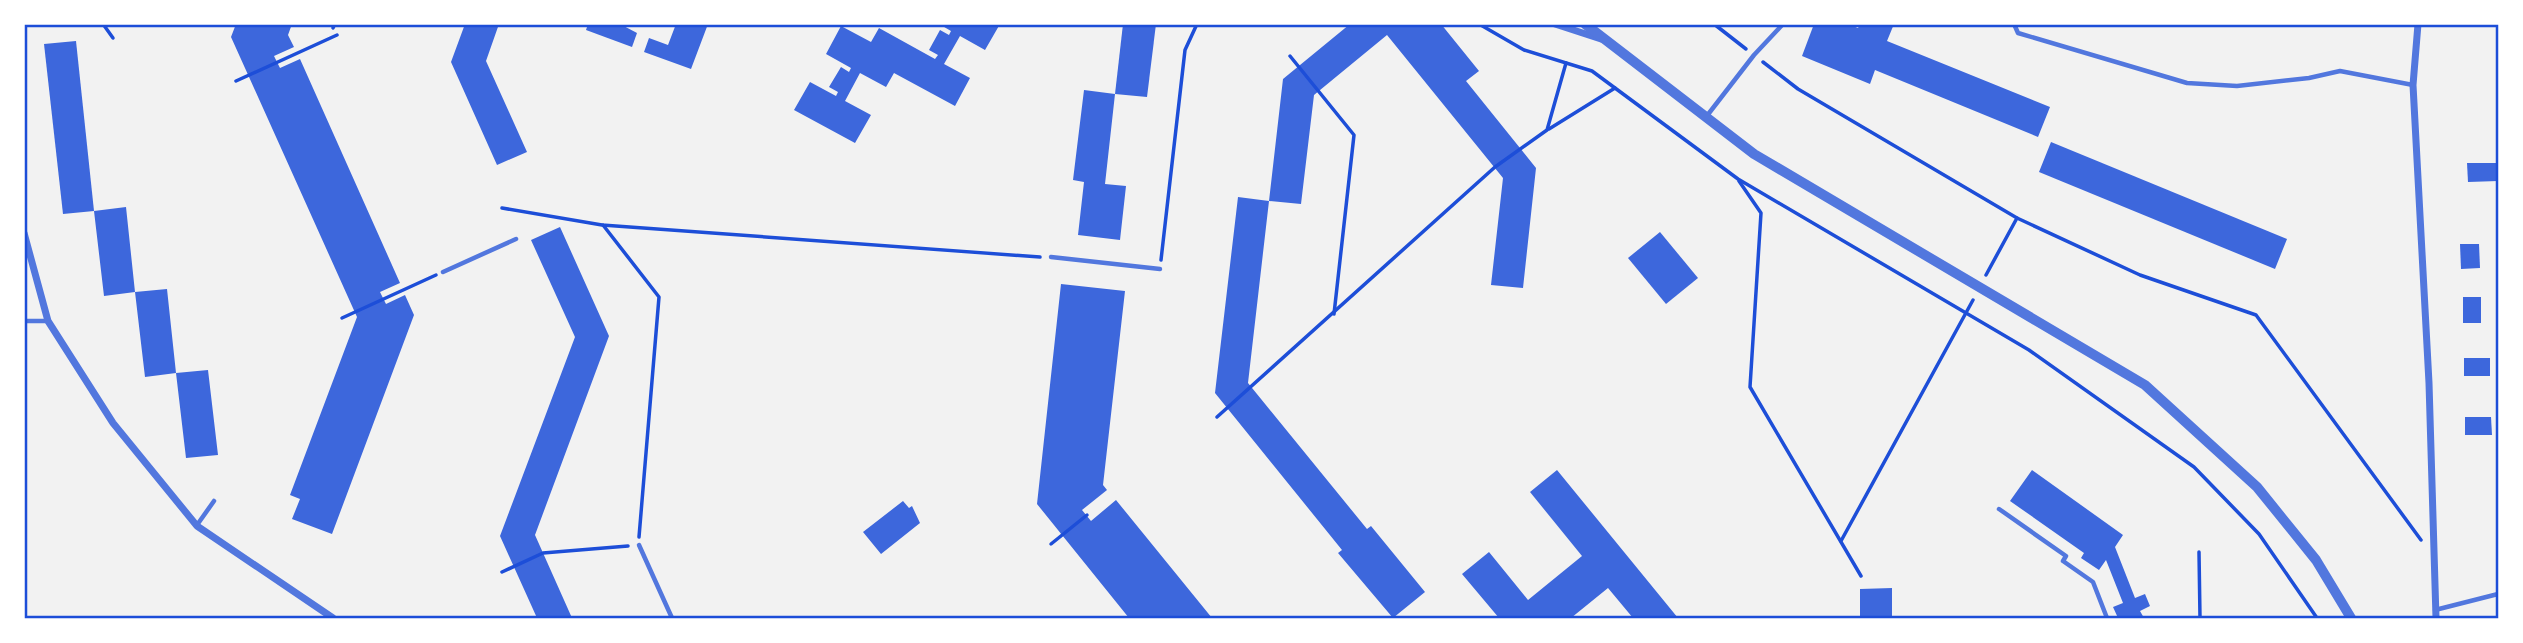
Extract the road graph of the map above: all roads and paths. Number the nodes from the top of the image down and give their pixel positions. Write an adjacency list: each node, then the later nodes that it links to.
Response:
1 (103, 24): 11 (path)
2 (1197, 24): 28 (path)
3 (1479, 24): 15 (path)
4 (1555, 24): 12 (street)
5 (1585, 24): 12 (street)
6 (1714, 24): 13 (path)
7 (1783, 24): 13 (lane)
8 (2014, 24): 17 (lane)
9 (2418, 24): 17 (street)
10 (337, 35): 16 (path)
11 (113, 38)
12 (1605, 40): 19 (street)
13 (1754, 55): 19 (lane); 23 (path)
14 (1290, 56): 32 (path)
15 (1566, 63): 18 (path); 20 (path)
16 (236, 81)
17 (2413, 85): 45 (street)
18 (1615, 88): 20 (path); 21 (path)
19 (1706, 118): 30 (street)
20 (1547, 130): 32 (path)
21 (1738, 179): 31 (path); 41 (path)
22 (502, 208): 24 (path)
23 (2017, 218): 30 (path); 45 (path)
24 (602, 225): 27 (path); 43 (path)
25 (24, 233): 35 (street)
26 (516, 239): 29 (lane)
27 (1051, 257): 28 (lane)
28 (1160, 269)
29 (443, 272): 33 (path)
30 (1979, 287): 31 (path); 55 (street)
31 (1966, 313): 41 (path); 54 (path)
32 (1334, 314): 36 (path)
33 (342, 317)
34 (24, 321): 35 (lane)
35 (48, 321): 40 (street)
36 (1217, 417)
37 (214, 500): 40 (lane)
38 (1999, 509): 52 (lane)
39 (1087, 516): 42 (path)
40 (197, 526): 50 (street)
41 (1841, 541): 47 (path)
42 (1051, 544)
43 (639, 545): 46 (path); 51 (lane)
44 (2199, 552): 53 (path)
45 (2434, 558): 49 (street)
46 (502, 572)
47 (1861, 576)
48 (2498, 594): 49 (lane)
49 (2436, 614)
50 (333, 618)
51 (672, 618)
52 (2107, 618)
53 (2200, 618)
54 (2317, 618)
55 (2351, 618)

